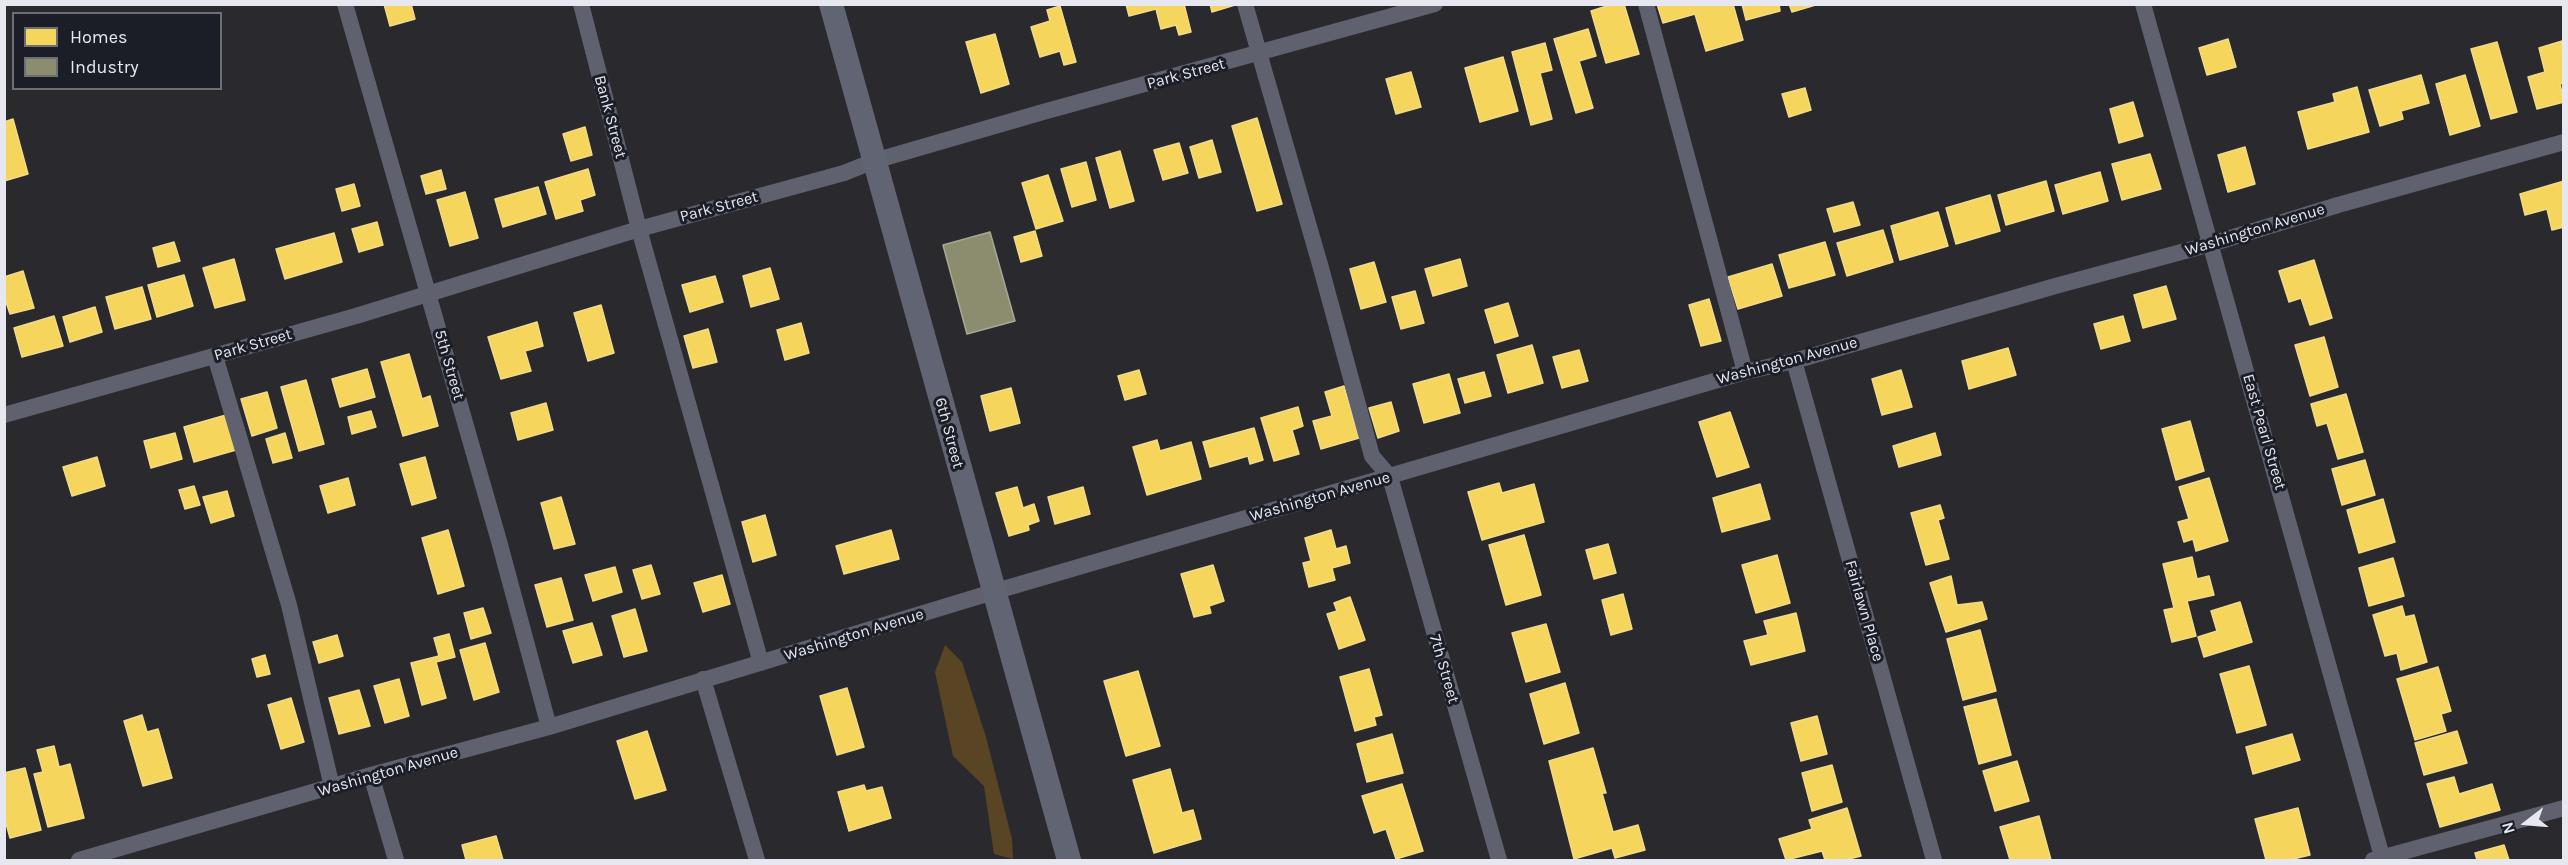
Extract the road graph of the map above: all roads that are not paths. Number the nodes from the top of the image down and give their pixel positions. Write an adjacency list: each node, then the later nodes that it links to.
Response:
1 (345, 4): 13 (street, 5th Street)
2 (581, 4): 11 (street, Bank Street)
3 (831, 4): 10 (street, 6th Street)
4 (1245, 4): 8 (street)
5 (1435, 4): 8 (street, Park Street)
6 (1646, 4): 16 (street)
7 (2143, 4): 12 (street, East Pearl Street)
8 (1258, 54): 10 (street, Park Street); 18 (street)
9 (2564, 142): 12 (street, Washington Avenue)
10 (874, 161): 11 (street, Park Street); 19 (street, 6th Street)
11 (639, 230): 13 (street, Park Street); 20 (street, Bank Street)
12 (2211, 244): 15 (street, Washington Avenue); 26 (street, East Pearl Street)
13 (428, 294): 14 (street, Park Street); 22 (street, 5th Street)
14 (214, 356): 17 (street, Park Street); 24 (street)
15 (1794, 361): 16 (street, Washington Avenue); 32 (street, Fairlawn Place)
16 (1745, 372): 18 (street, Washington Avenue)
17 (5, 414)
18 (1390, 477): 19 (street, Washington Avenue); 31 (street, 7th Street)
19 (993, 592): 20 (street, Washington Avenue); 30 (street, 6th Street)
20 (761, 663): 21 (street, Washington Avenue)
21 (704, 679): 22 (street, Washington Avenue); 29 (street)
22 (549, 727): 23 (street, Washington Avenue)
23 (371, 775): 24 (street, Washington Avenue); 28 (street)
24 (332, 787): 27 (street, Washington Avenue)
25 (2564, 808): 26 (street)
26 (2379, 860)
27 (80, 861)
28 (396, 861)
29 (757, 861)
30 (1069, 861)
31 (1499, 861)
32 (1934, 861)

